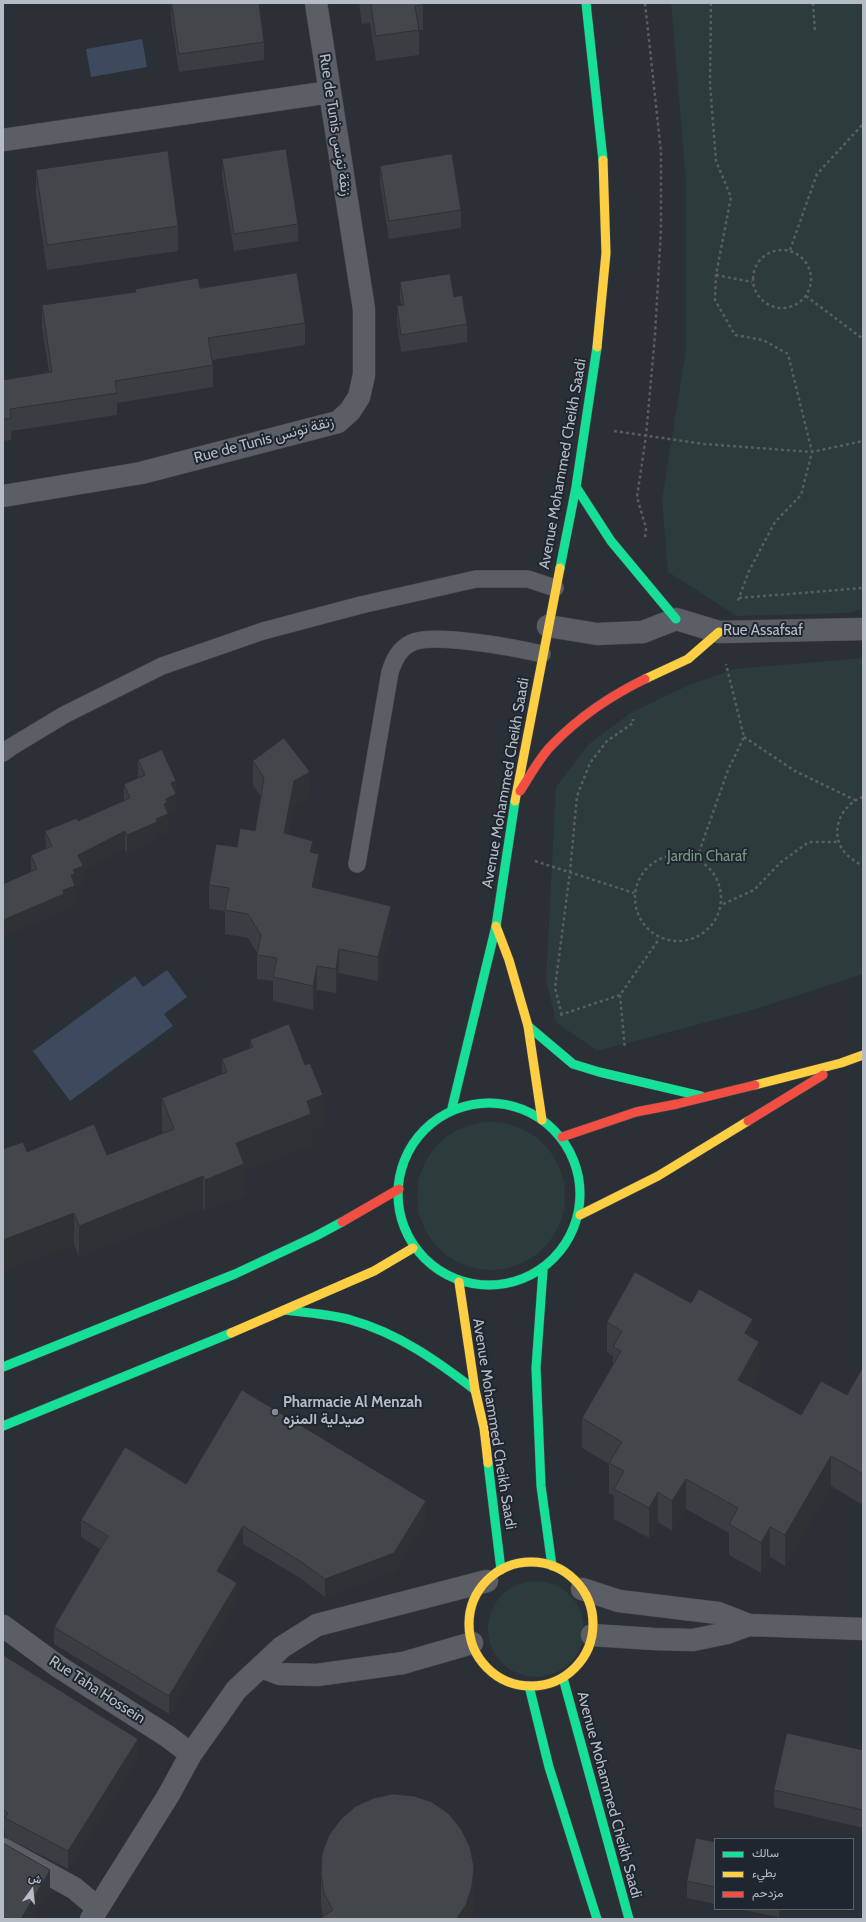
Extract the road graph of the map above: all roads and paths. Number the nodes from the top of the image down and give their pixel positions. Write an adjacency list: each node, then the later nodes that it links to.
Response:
1 (316, 3): 6 (street, Rue de Tunis زنقة تونس)
2 (586, 3): 14 (main road, Avenue Mohammed Cheikh Saadi)
3 (711, 3): 10 (path)
4 (812, 3): 5 (path)
5 (815, 32)
6 (330, 92): 8 (street); 18 (street, Rue de Tunis زنقة تونس)
7 (863, 124): 9 (path)
8 (3, 140)
9 (790, 250): 11 (path); 12 (path)
10 (716, 275): 11 (path); 16 (path)
11 (752, 282): 12 (path)
12 (806, 296): 13 (path)
13 (863, 339)
14 (586, 428): 16 (path); 17 (main road, Avenue Mohammed Cheikh Saadi)
15 (863, 441): 16 (path)
16 (812, 452): 21 (path)
17 (576, 487): 19 (main road, Avenue Mohammed Cheikh Saadi); 22 (main road)
18 (3, 496)
19 (555, 588): 23 (main road, Avenue Mohammed Cheikh Saadi); 28 (lane)
20 (863, 588): 21 (path)
21 (740, 598): 25 (path)
22 (676, 619): 23 (street); 25 (street, Rue Assafsaf)
23 (548, 626): 26 (main road, Avenue Mohammed Cheikh Saadi)
24 (863, 630): 25 (street, Rue Assafsaf)
25 (719, 632): 27 (path); 29 (main road)
26 (542, 654): 29 (main road, Avenue Mohammed Cheikh Saadi); 35 (lane)
27 (744, 737): 31 (path); 34 (path)
28 (3, 753)
29 (516, 796): 33 (main road, Avenue Mohammed Cheikh Saadi)
30 (863, 797): 31 (path)
31 (855, 800): 32 (path)
32 (838, 842): 36 (path); 38 (path)
33 (507, 852): 37 (path); 39 (main road, Avenue Mohammed Cheikh Saadi)
34 (697, 858): 37 (path); 38 (path)
35 (357, 864)
36 (863, 865)
37 (634, 893): 40 (path)
38 (723, 904): 40 (path)
39 (496, 926): 41 (main road, Avenue Mohammed Cheikh Saadi); 45 (main road, Avenue Mohammed Cheikh Saadi)
40 (659, 939): 41 (path)
41 (528, 1026): 44 (main road); 46 (main road, Avenue Mohammed Cheikh Saadi)
42 (863, 1055): 43 (main road)
43 (841, 1063): 44 (main road); 49 (main road)
44 (704, 1096): 47 (main road)
45 (452, 1108): 46 (main road); 48 (main road)
46 (542, 1120): 47 (main road)
47 (562, 1137): 49 (main road)
48 (399, 1189): 50 (main road); 54 (main road)
49 (580, 1215): 51 (main road)
50 (413, 1248): 52 (main road); 53 (main road)
51 (543, 1270): 52 (main road); 57 (main road)
52 (459, 1282): 55 (main road, Avenue Mohammed Cheikh Saadi)
53 (285, 1310): 55 (main road); 56 (main road)
54 (3, 1367)
55 (475, 1390): 58 (main road, Avenue Mohammed Cheikh Saadi)
56 (3, 1426)
57 (552, 1566): 58 (main road); 59 (main road)
58 (494, 1575): 64 (main road); 65 (street)
59 (582, 1589): 60 (street); 63 (main road)
60 (749, 1625): 62 (street); 63 (street)
61 (3, 1626): 68 (street, Rue Taha Hossein)
62 (863, 1629)
63 (592, 1635): 66 (main road)
64 (472, 1643): 65 (street); 67 (main road)
65 (261, 1667): 68 (street)
66 (563, 1678): 67 (main road); 72 (main road, Avenue Mohammed Cheikh Saadi)
67 (529, 1686): 71 (main road)
68 (191, 1754): 70 (street)
69 (3, 1849): 70 (street)
70 (95, 1914)
71 (597, 1919)
72 (629, 1919)

